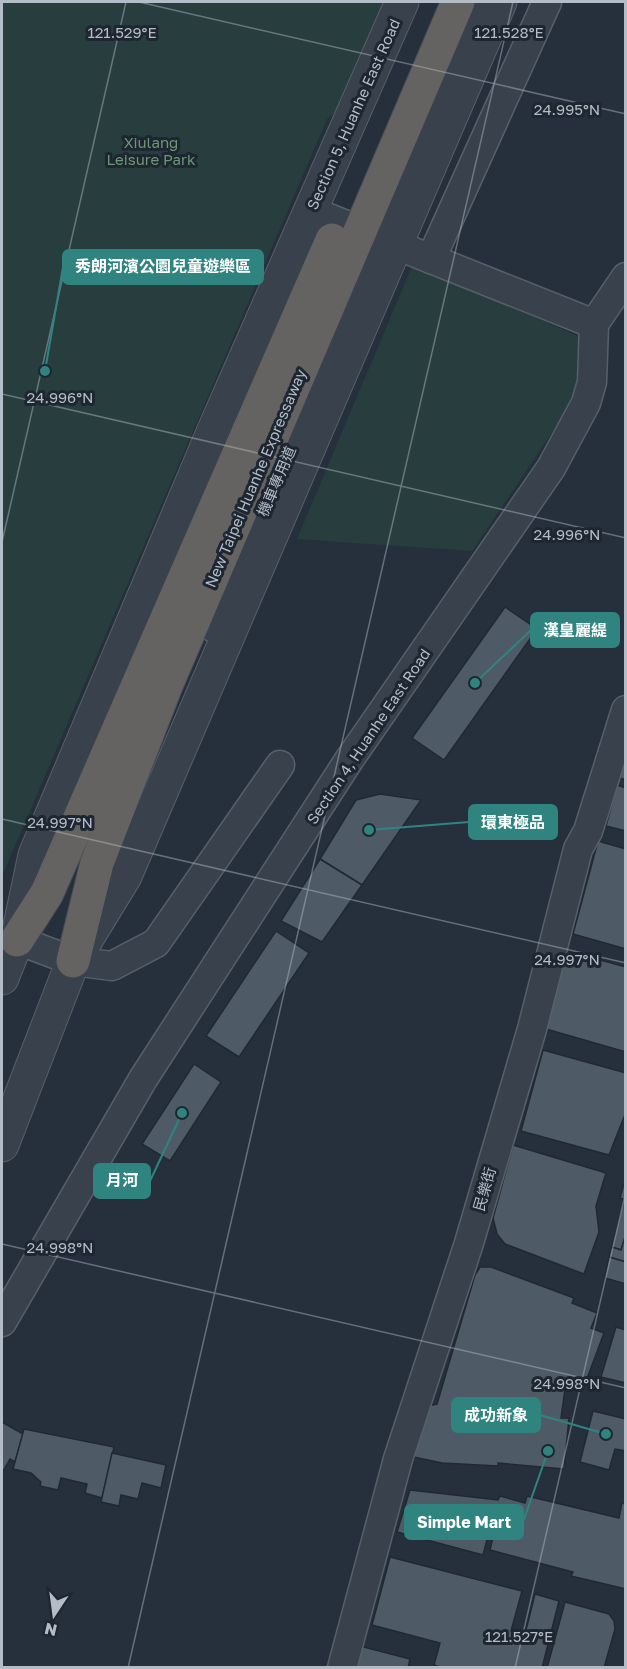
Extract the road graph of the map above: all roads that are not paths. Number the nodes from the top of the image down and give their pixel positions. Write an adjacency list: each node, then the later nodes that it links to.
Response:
1 (402, 2): 8 (street, Section 5, Huanhe East Road)
2 (418, 2): 8 (street)
3 (434, 2): 8 (highway, New Taipei Huanhe Expressaway)
4 (458, 2): 8 (highway, New Taipei Huanhe Expressaway)
5 (478, 2): 8 (street)
6 (500, 2): 8 (street)
7 (547, 2): 9 (street)
8 (345, 227): 9 (street); 14 (highway, New Taipei Huanhe Expressaway); 15 (highway, New Taipei Huanhe Expressaway)
9 (431, 259): 11 (street)
10 (626, 278): 11 (street)
11 (594, 324): 18 (street, Section 4, Huanhe East Road)
12 (626, 710): 19 (street, 民樂街)
13 (280, 765): 15 (street)
14 (17, 940): 15 (street); 16 (street)
15 (73, 961): 17 (street)
16 (2, 978)
17 (2, 1145)
18 (2, 1322)
19 (342, 1668)

